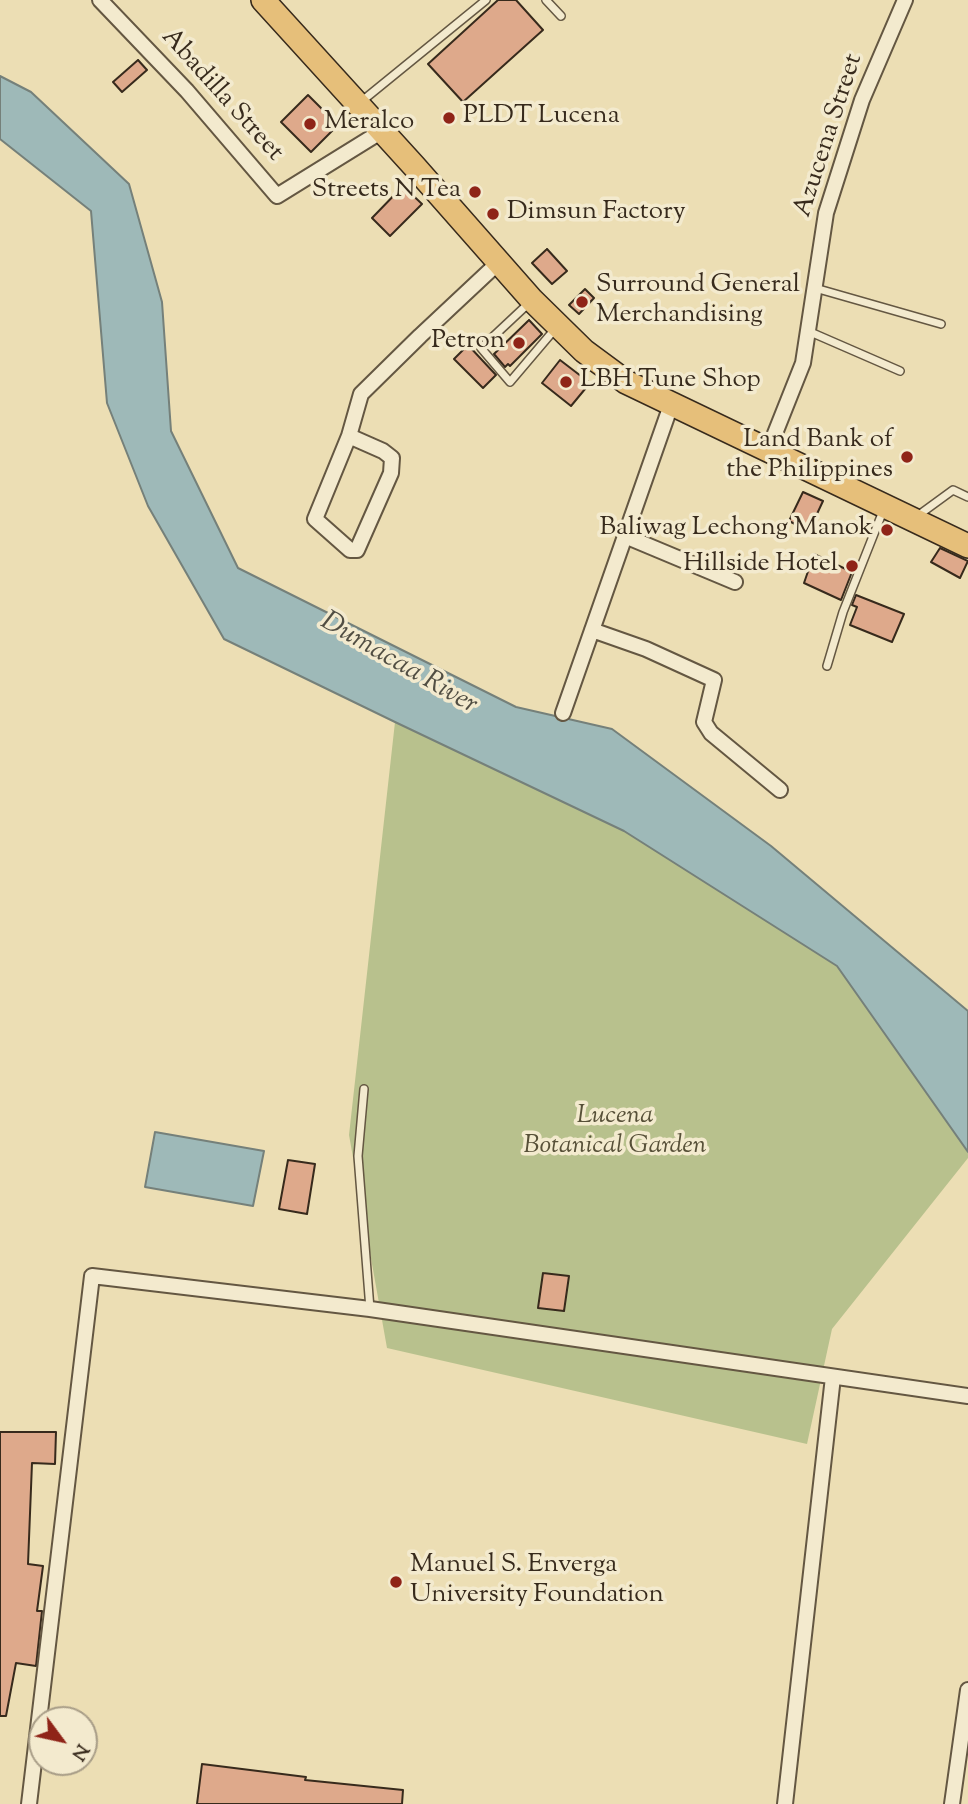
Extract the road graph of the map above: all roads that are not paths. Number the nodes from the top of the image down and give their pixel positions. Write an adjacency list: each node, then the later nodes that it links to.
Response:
1 (100, 0): 8 (street, Abadilla Street)
2 (263, 0): 7 (main road)
3 (486, 0): 7 (lane)
4 (545, 0): 6 (lane)
5 (905, 0): 10 (street, Azucena Street)
6 (561, 16)
7 (358, 105): 8 (main road)
8 (382, 131): 9 (main road)
9 (499, 262): 11 (main road); 17 (street)
10 (814, 288): 12 (lane); 14 (street, Azucena Street)
11 (532, 300): 13 (main road); 13 (lane)
12 (941, 324)
13 (557, 326): 16 (main road)
14 (807, 331): 15 (lane); 18 (street, Azucena Street)
15 (901, 371)
16 (671, 405): 18 (main road); 22 (street)
17 (349, 436): 17 (street)
18 (768, 451): 20 (main road)
19 (968, 497): 21 (lane)
20 (885, 507): 21 (main road); 26 (lane)
21 (912, 520): 23 (main road)
22 (625, 536): 24 (street); 25 (street)
23 (968, 546)
24 (735, 582)
25 (592, 630): 27 (street); 28 (street)
26 (827, 666)
27 (563, 713)
28 (780, 790)
29 (364, 1089): 30 (lane)
30 (370, 1309): 31 (street); 35 (street)
31 (834, 1377): 32 (street); 36 (street)
32 (968, 1396)
33 (968, 1690): 34 (street)
34 (961, 1787): 37 (street)
35 (29, 1804)
36 (785, 1804)
37 (952, 1804)

